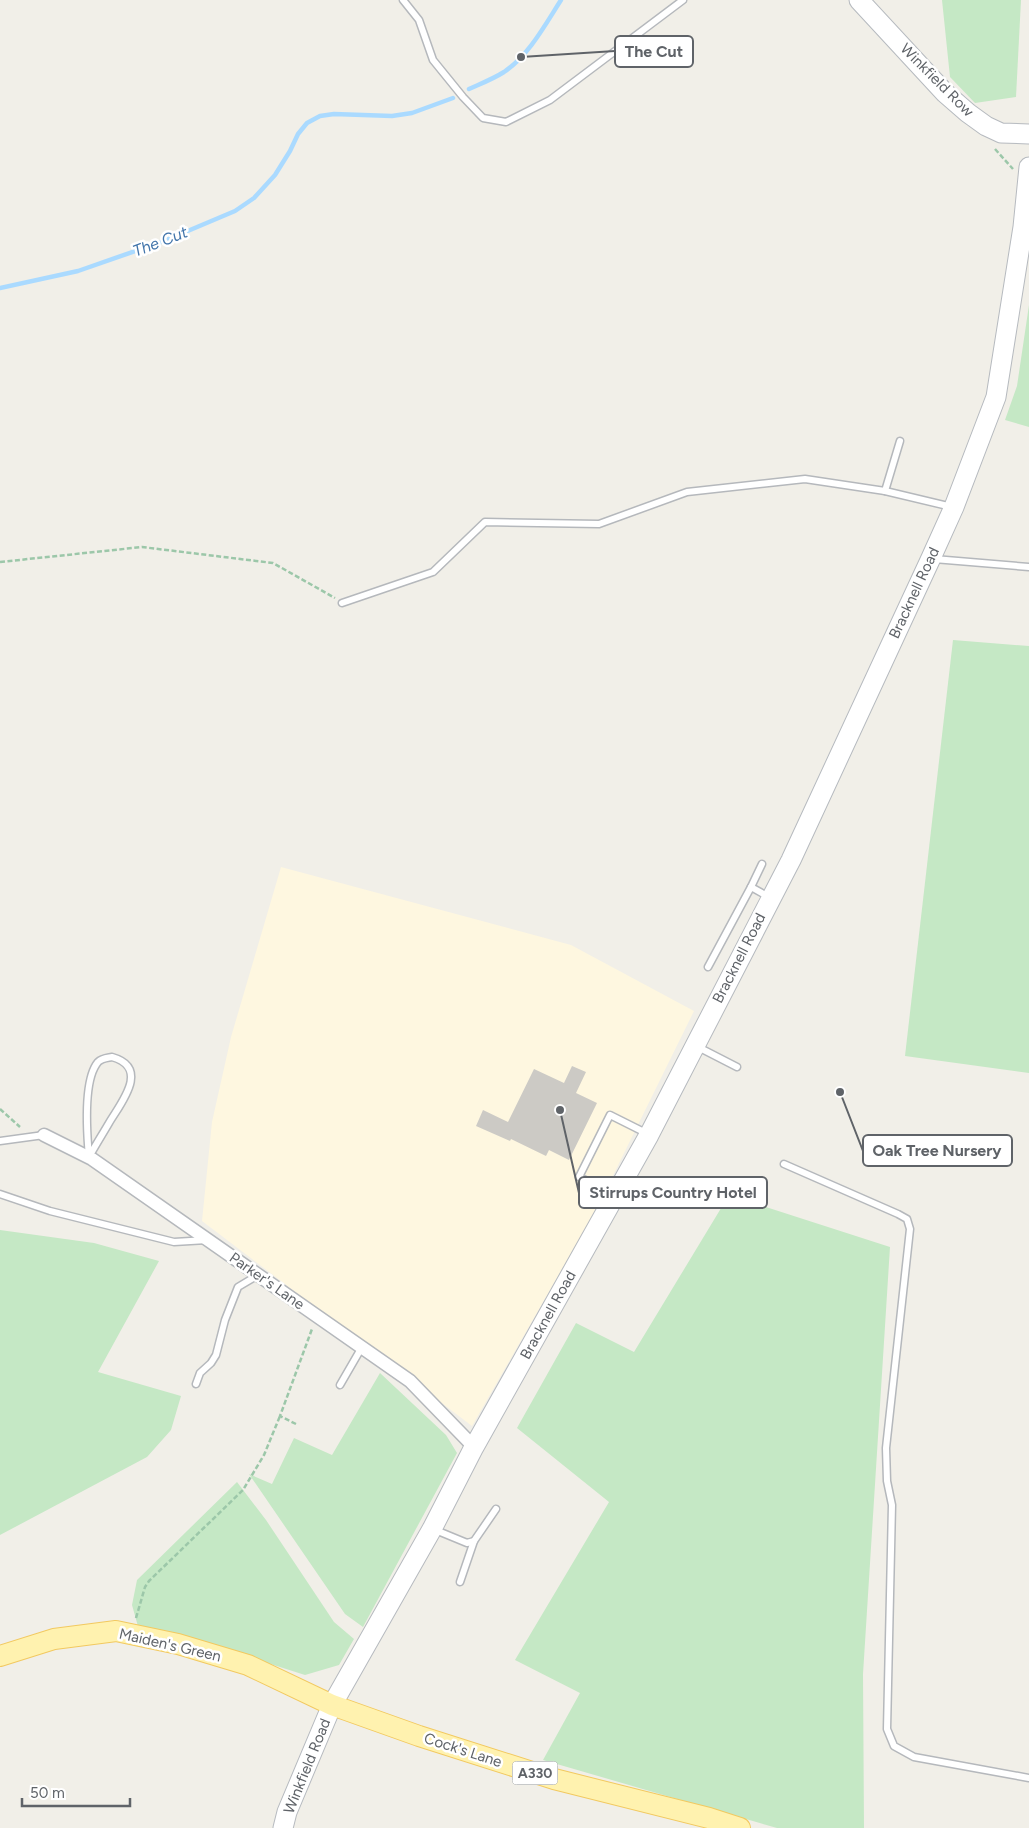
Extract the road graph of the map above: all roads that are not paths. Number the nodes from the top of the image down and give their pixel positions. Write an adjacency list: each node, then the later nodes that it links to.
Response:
1 (402, 0): 2 (lane)
2 (683, 0)
3 (859, 0): 4 (main road, Winkfield Row)
4 (1029, 134)
5 (1028, 179): 8 (main road, Bracknell Road)
6 (900, 441): 7 (lane)
7 (885, 491): 8 (lane); 11 (lane)
8 (954, 507): 9 (main road, Bracknell Road)
9 (931, 558): 10 (lane); 14 (main road, Bracknell Road)
10 (1029, 567)
11 (342, 602)
12 (762, 864): 13 (lane)
13 (751, 886): 14 (lane); 15 (lane)
14 (770, 898): 16 (main road, Bracknell Road)
15 (708, 967)
16 (694, 1045): 17 (lane); 19 (main road, Bracknell Road)
17 (737, 1067)
18 (44, 1135): 20 (lane); 21 (street, Parker's Lane)
19 (649, 1135): 24 (main road, Bracknell Road); 24 (lane)
20 (0, 1141)
21 (89, 1158): 21 (lane); 25 (street, Parker's Lane)
22 (784, 1164): 37 (lane)
23 (0, 1194): 25 (lane)
24 (616, 1194): 30 (main road, Bracknell Road)
25 (209, 1240): 26 (street, Parker's Lane)
26 (258, 1274): 27 (street, Parker's Lane); 28 (lane)
27 (362, 1347): 29 (lane); 30 (street, Parker's Lane)
28 (196, 1384)
29 (340, 1385)
30 (474, 1447): 32 (main road, Bracknell Road)
31 (496, 1509): 33 (lane)
32 (432, 1529): 33 (lane); 36 (main road, Bracknell Road)
33 (474, 1541): 34 (lane)
34 (460, 1582)
35 (0, 1656): 36 (main road, Maiden's Green / A330)
36 (332, 1705): 38 (main road, Cock's Lane / A330); 39 (main road, Winkfield Road)
37 (1029, 1778)
38 (728, 1826)
39 (283, 1828)

